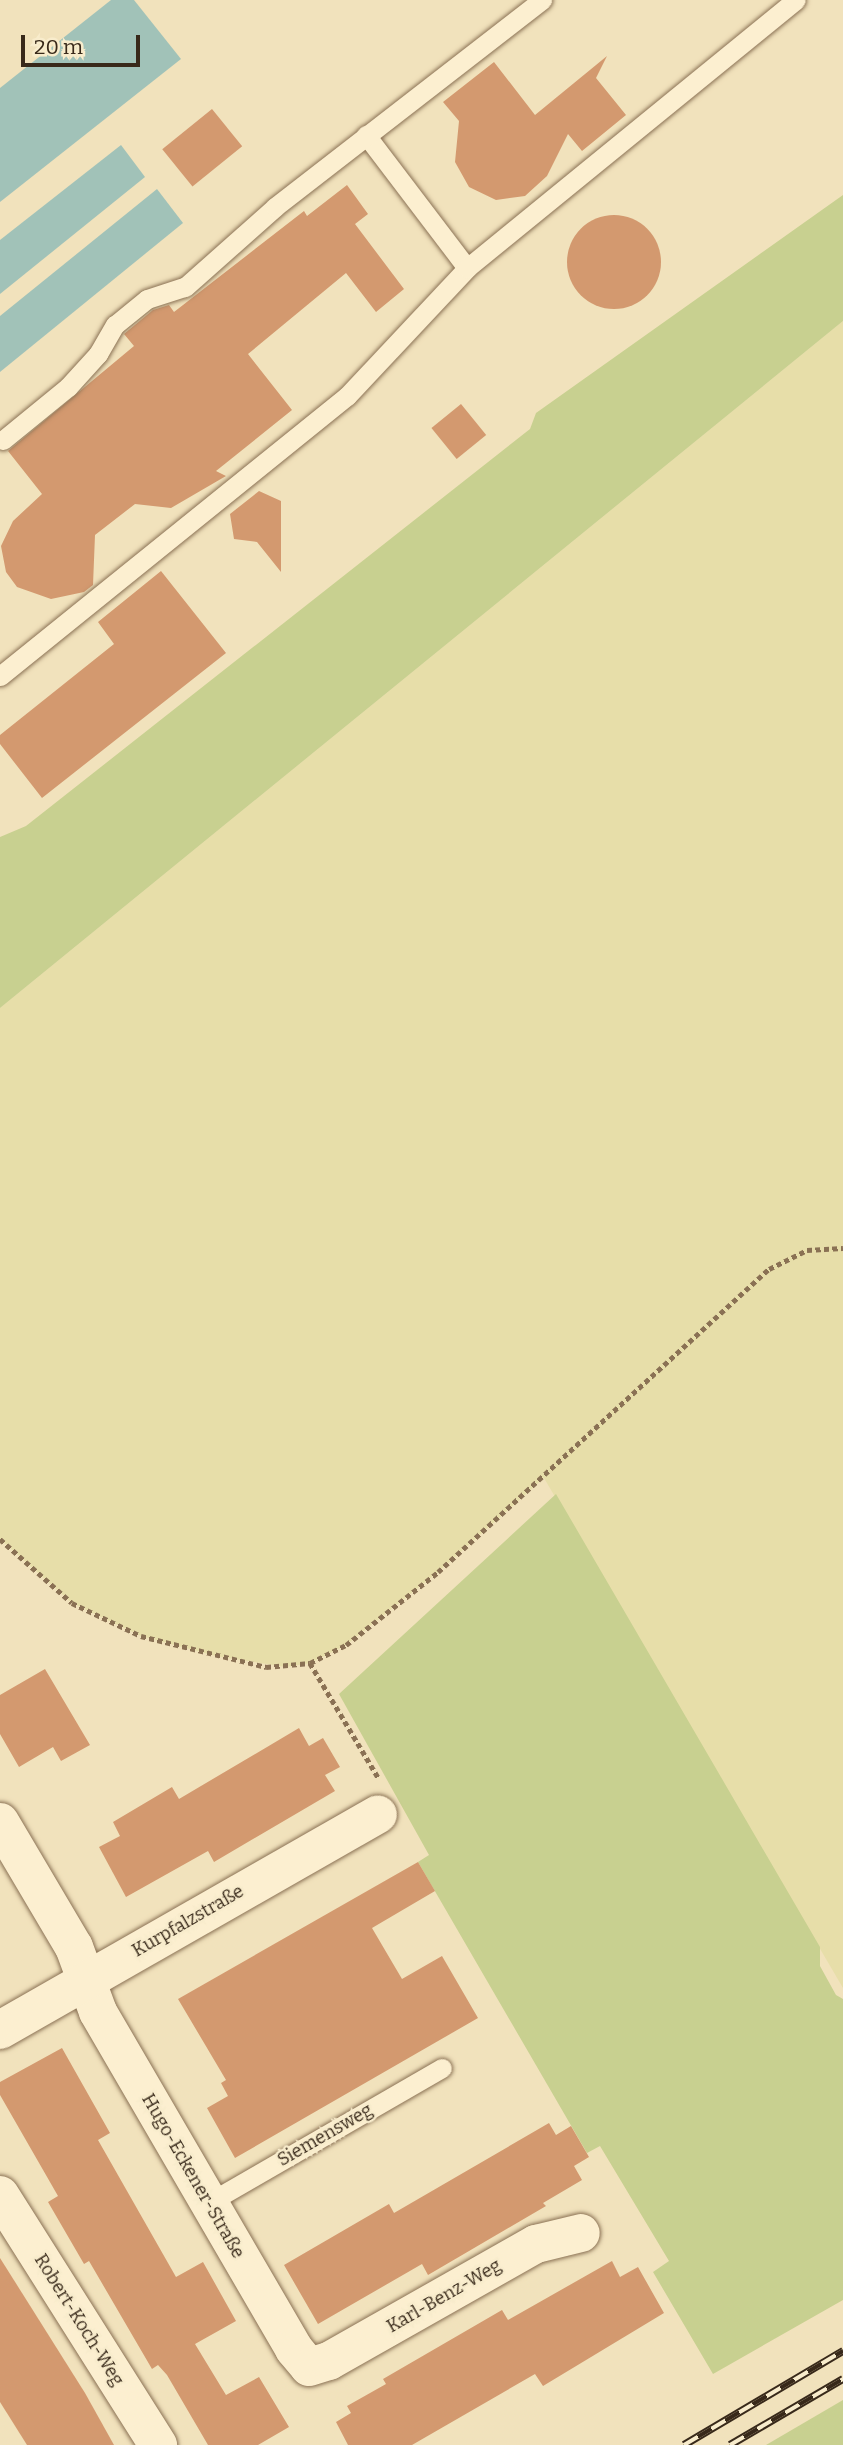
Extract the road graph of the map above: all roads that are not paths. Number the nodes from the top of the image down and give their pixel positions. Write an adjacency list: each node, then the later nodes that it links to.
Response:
1 (542, 0): 3 (lane)
2 (796, 0): 4 (lane)
3 (366, 135): 4 (lane); 5 (lane)
4 (467, 268): 6 (lane)
5 (3, 440)
6 (0, 676)
7 (379, 1797): 9 (street, Kurpfalzstraße)
8 (0, 1822): 9 (street, Hugo-Eckener-Straße)
9 (86, 1980): 10 (street, Kurpfalzstraße); 13 (street, Hugo-Eckener-Straße)
10 (0, 2030)
11 (442, 2068): 13 (lane, Siemensweg)
12 (0, 2195): 16 (street, Robert-Koch-Weg)
13 (208, 2203): 15 (street, Hugo-Eckener-Straße)
14 (581, 2233): 15 (street, Karl-Benz-Weg)
15 (309, 2367)
16 (158, 2445)

